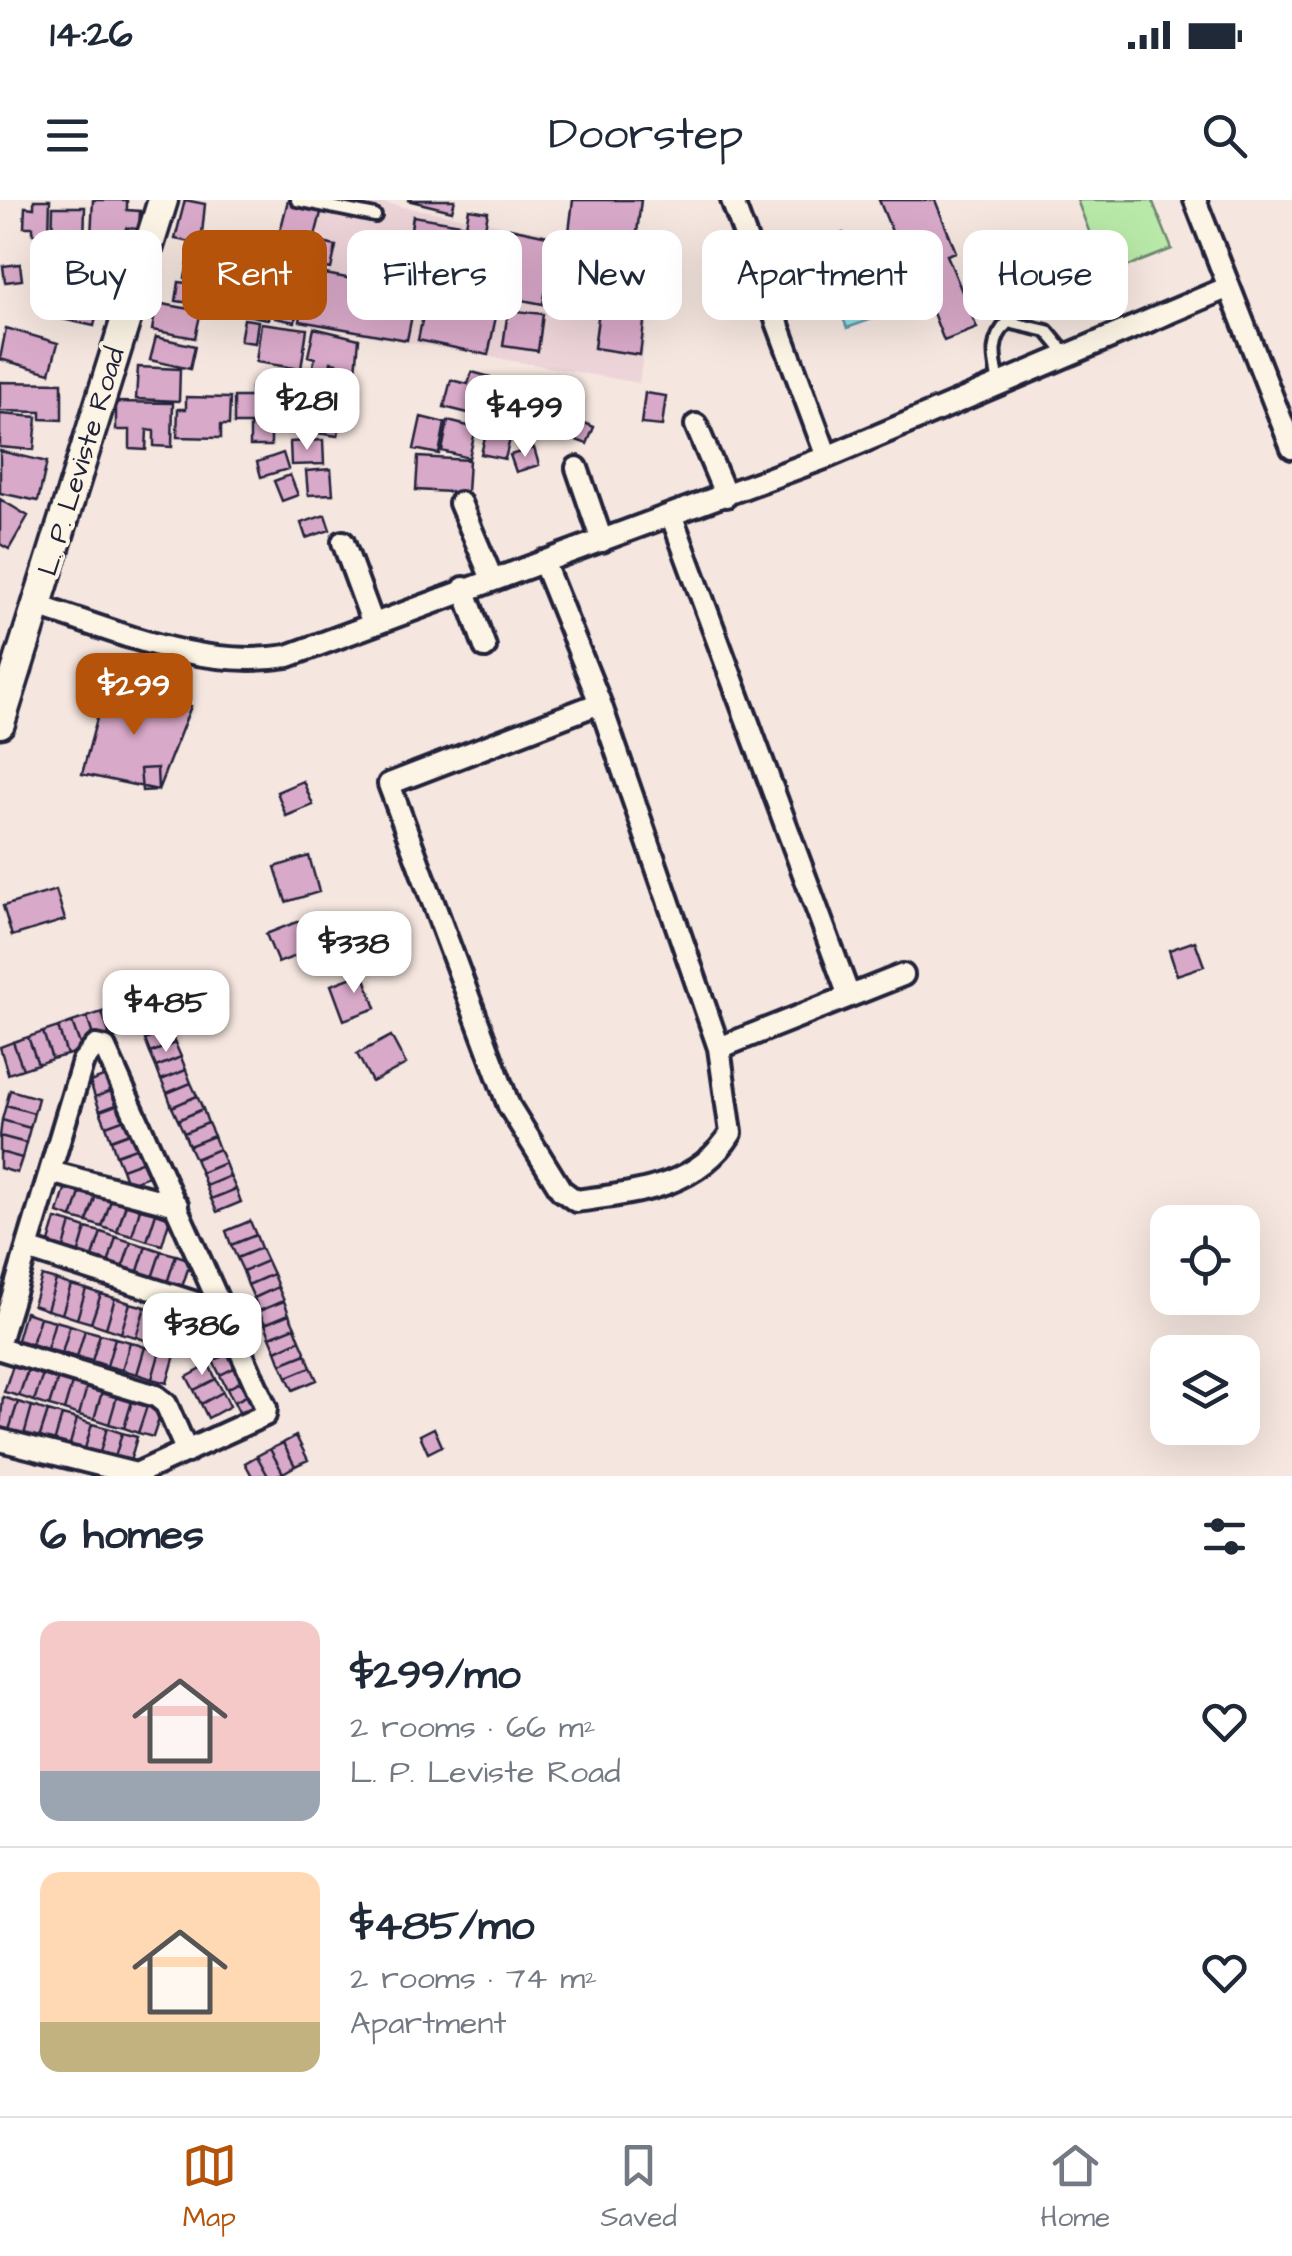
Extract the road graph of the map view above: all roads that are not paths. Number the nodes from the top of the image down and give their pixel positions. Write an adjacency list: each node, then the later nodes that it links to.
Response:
1 (162, 200): 21 (main road, L. P. Leviste Road)
2 (296, 200): 5 (lane)
3 (732, 200): 11 (street)
4 (1195, 200): 6 (street)
5 (376, 216)
6 (1228, 288): 7 (street); 10 (street)
7 (1068, 356): 8 (street); 8 (lane)
8 (1000, 384): 11 (street)
9 (696, 425): 13 (street)
10 (1292, 448)
11 (827, 457): 13 (street)
12 (577, 468): 16 (street)
13 (726, 496): 15 (street)
14 (460, 504): 19 (street)
15 (672, 516): 16 (street); 27 (street)
16 (602, 541): 18 (street)
17 (343, 542): 22 (street)
18 (543, 561): 19 (street); 24 (street)
19 (492, 579): 20 (street)
20 (464, 588): 22 (street); 23 (street)
21 (34, 605): 22 (street); 25 (main road, L. P. Leviste Road)
22 (373, 624)
23 (485, 646)
24 (600, 703): 28 (street); 28 (street)
25 (0, 723)
26 (903, 974): 27 (street)
27 (849, 996): 28 (street)
28 (718, 1048)
29 (50, 1172): 30 (street); 30 (street); 31 (street)
30 (177, 1205): 32 (street)
31 (27, 1249): 32 (street); 33 (street)
32 (224, 1312): 36 (street)
33 (0, 1339)
34 (0, 1349): 36 (street)
35 (0, 1440): 36 (street)
36 (187, 1452)

